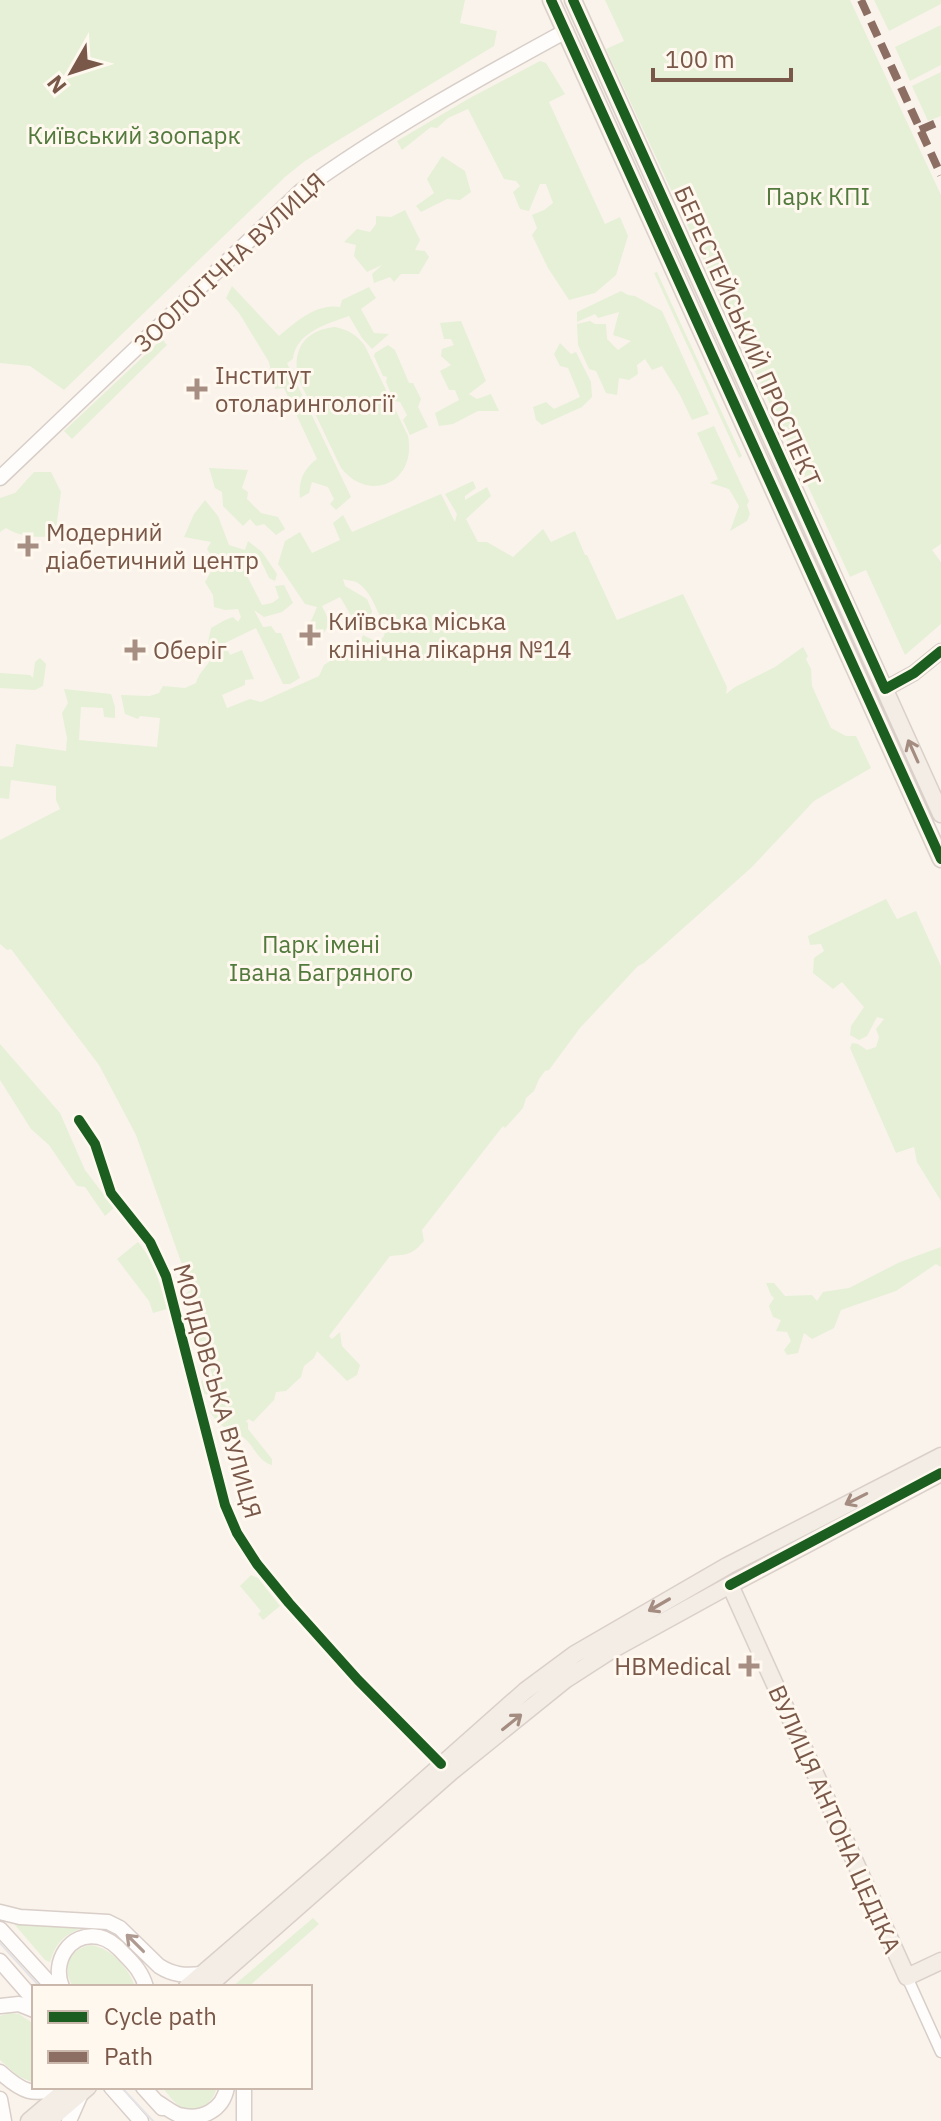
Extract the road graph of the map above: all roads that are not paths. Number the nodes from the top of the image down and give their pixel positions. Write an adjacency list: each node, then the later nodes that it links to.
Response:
1 (551, 0): 3 (main road, БЕРЕСТЕЙСЬКИЙ ПРОСПЕКТ)
2 (573, 0): 6 (main road, БЕРЕСТЕЙСЬКИЙ ПРОСПЕКТ)
3 (566, 31): 4 (main road, ЗООЛОГІЧНА ВУЛИЦЯ); 8 (main road, БЕРЕСТЕЙСЬКИЙ ПРОСПЕКТ)
4 (0, 478)
5 (941, 651): 6 (main road)
6 (885, 689): 7 (main road, БЕРЕСТЕЙСЬКИЙ ПРОСПЕКТ, one-way to 6)
7 (941, 814)
8 (941, 859)
9 (79, 1120): 13 (street, МОЛДОВСЬКА ВУЛИЦЯ)
10 (936, 1457): 13 (main road, one-way to 13)
11 (941, 1473): 12 (main road)
12 (730, 1585): 18 (main road, ВУЛИЦЯ АНТОНА ЦЕДІКА); 19 (main road, one-way to 12)
13 (441, 1764): 19 (main road)
14 (0, 1912): 19 (main road, one-way to 14)
15 (0, 1929): 20 (main road)
16 (0, 1961): 23 (main road)
17 (941, 1961): 18 (main road)
18 (907, 1977): 26 (street, ВУЛИЦЯ АНТОНА ЦЕДІКА)
19 (210, 1982)
20 (51, 1985)
21 (61, 1985): 22 (main road)
22 (145, 1985)
23 (32, 1998)
24 (0, 2006): 25 (main road)
25 (32, 2009)
26 (941, 2052)
27 (0, 2072): 28 (main road)
28 (57, 2089)
29 (80, 2089): 37 (main road); 38 (main road); 39 (main road)
30 (113, 2089): 40 (main road)
31 (145, 2089): 35 (main road)
32 (226, 2089): 35 (main road)
33 (244, 2089): 42 (main road)
34 (0, 2099): 36 (main road)
35 (157, 2102): 41 (main road)
36 (4, 2121)
37 (29, 2121)
38 (48, 2121)
39 (69, 2121)
40 (139, 2121)
41 (174, 2121)
42 (244, 2121)

